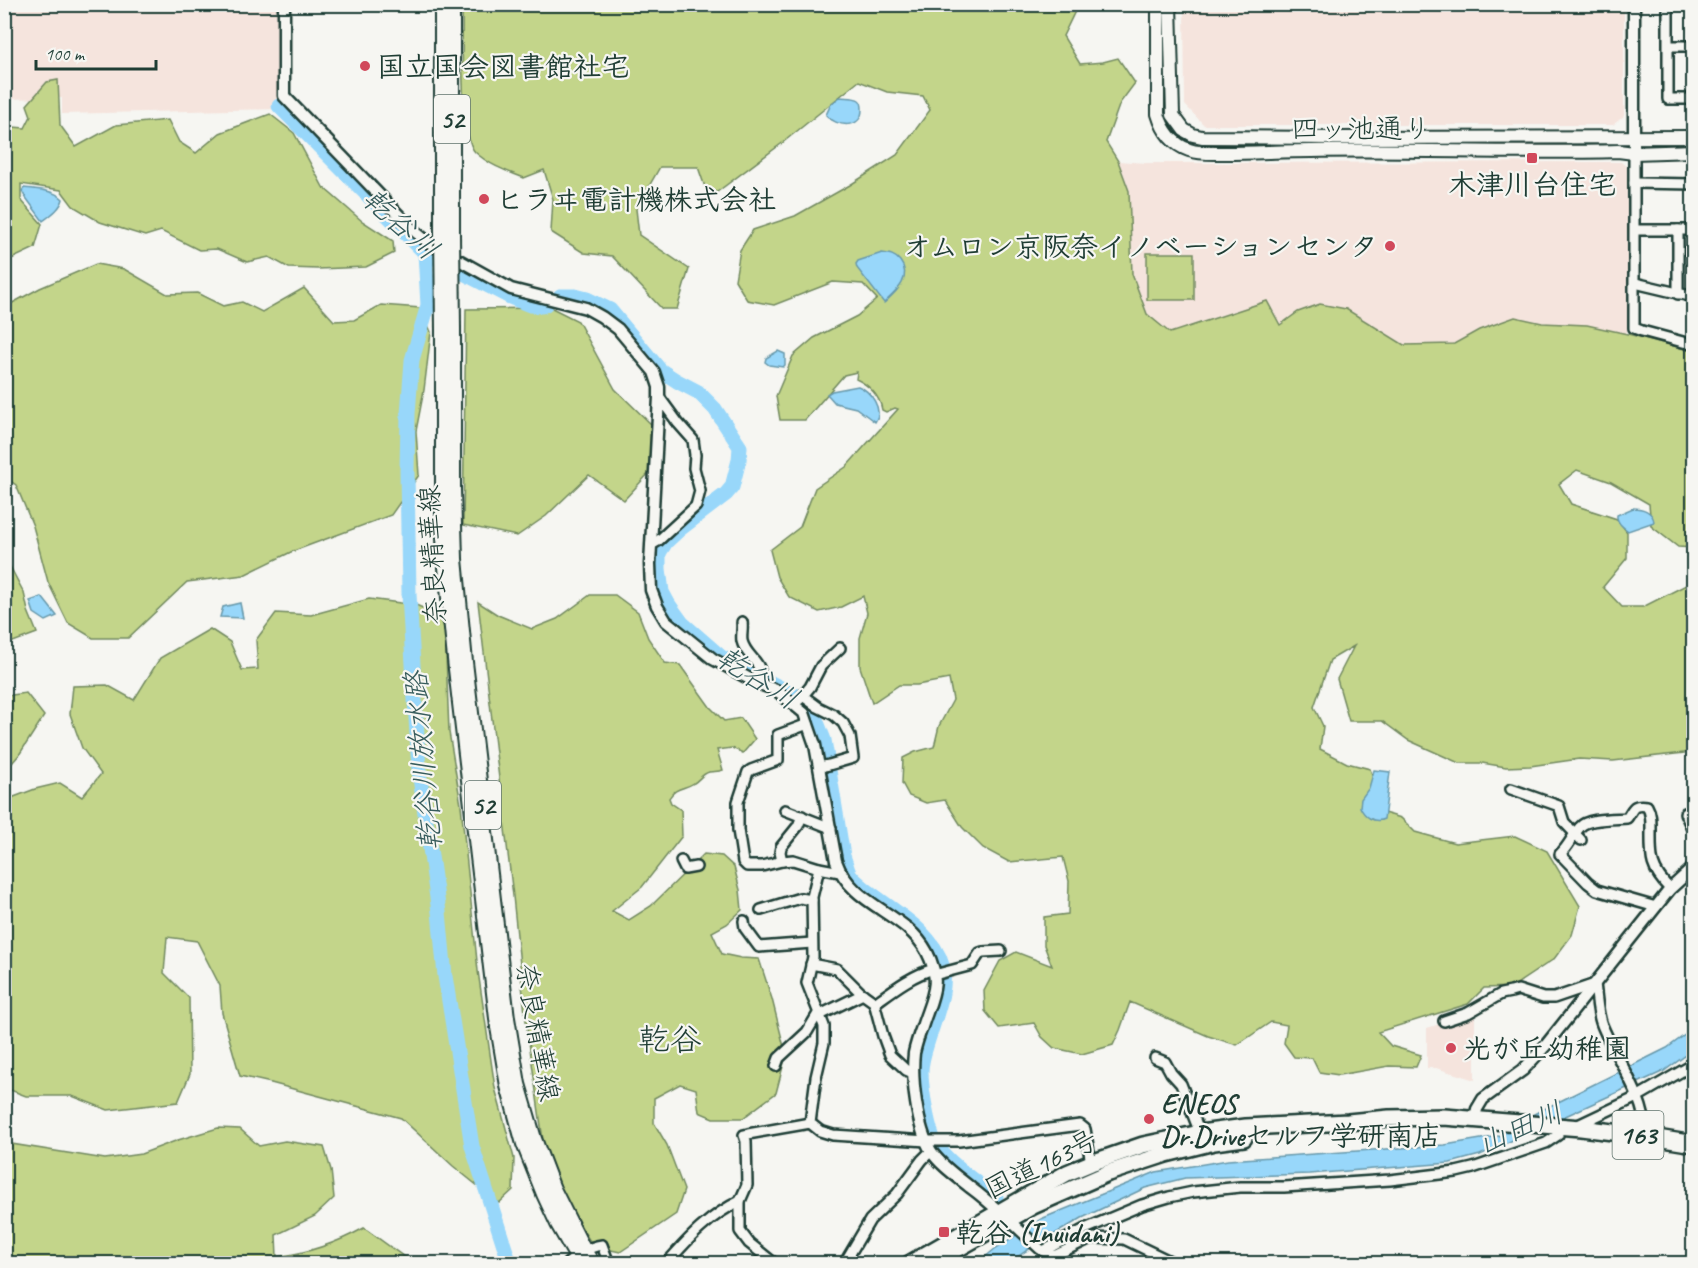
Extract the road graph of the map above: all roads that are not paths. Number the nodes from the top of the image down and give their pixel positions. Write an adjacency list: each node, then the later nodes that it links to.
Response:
1 (284, 4): 25 (street)
2 (442, 4): 20 (main road, 奈良精華線 / 52)
3 (452, 4): 20 (main road, 奈良精華線 / 52)
4 (1158, 4): 14 (main road, 四ッ池通り)
5 (1170, 4): 11 (main road, 四ッ池通り)
6 (1634, 4): 11 (street)
7 (1668, 4): 8 (street)
8 (1669, 46): 9 (street); 10 (street)
9 (1694, 46)
10 (1694, 99)
11 (1634, 137): 12 (main road, 四ッ池通り); 14 (street)
12 (1694, 137)
13 (1694, 151): 14 (main road, 四ッ池通り)
14 (1634, 153): 15 (street)
15 (1634, 183): 16 (street); 17 (street)
16 (1694, 184)
17 (1635, 230): 18 (street); 21 (street)
18 (1678, 230): 19 (street); 22 (street)
19 (1694, 230)
20 (447, 232): 78 (main road, 奈良精華線 / 52, bridge)
21 (1635, 283): 22 (street); 24 (street)
22 (1678, 294): 23 (street)
23 (1694, 297)
24 (1694, 345)
25 (659, 397): 26 (street); 26 (street)
26 (651, 545): 29 (street)
27 (742, 622): 29 (street)
28 (840, 648): 30 (street)
29 (759, 680): 30 (street)
30 (799, 701): 31 (street); 32 (street)
31 (808, 724): 32 (street); 41 (street)
32 (824, 766): 37 (street)
33 (1511, 789): 39 (street)
34 (785, 810): 36 (street)
35 (1685, 813): 38 (street)
36 (802, 816): 37 (street); 41 (street)
37 (831, 828): 45 (street)
38 (1694, 832)
39 (1578, 837): 46 (street); 48 (street)
40 (681, 861): 42 (street)
41 (782, 861): 44 (street)
42 (696, 867)
43 (1694, 867): 46 (street)
44 (819, 868): 45 (street); 47 (street)
45 (840, 872): 54 (street)
46 (1670, 889): 48 (street)
47 (812, 900): 49 (street); 51 (street)
48 (1656, 907): 55 (street)
49 (761, 910)
50 (744, 921): 51 (street)
51 (812, 943): 53 (street)
52 (1001, 951): 54 (street)
53 (812, 964): 56 (street); 58 (street)
54 (938, 973): 57 (street); 63 (street)
55 (1595, 984): 59 (street); 64 (street); 65 (street)
56 (863, 994): 57 (street); 58 (street)
57 (875, 1004): 63 (street)
58 (820, 1014): 62 (street); 67 (street)
59 (1444, 1021)
60 (1155, 1058): 69 (street)
61 (1694, 1064): 64 (street)
62 (776, 1066)
63 (914, 1073): 72 (street)
64 (1636, 1095): 68 (street); 70 (street)
65 (1474, 1119): 66 (highway, 国道163号 / 163); 68 (highway, 国道163号 / 163)
66 (1348, 1122): 69 (highway, 国道163号 / 163); 75 (highway, 国道163号 / 163)
67 (810, 1123): 72 (street); 74 (street)
68 (1568, 1129): 70 (highway, 国道163号 / 163); 77 (street)
69 (1200, 1133): 73 (highway, 国道163号 / 163)
70 (1645, 1136): 71 (highway, 国道163号 / 163)
71 (1694, 1144)
72 (929, 1146): 73 (street); 75 (street); 83 (street)
73 (1091, 1163): 75 (highway, 国道163号 / 163)
74 (740, 1201): 81 (street); 82 (street)
75 (1008, 1220): 76 (highway, 国道163号 / 163); 77 (street); 84 (highway, 国道163号 / 163)
76 (978, 1238): 85 (highway, 国道163号 / 163); 86 (highway)
77 (1041, 1250): 87 (street)
78 (577, 1258): 79 (main road, 奈良精華線 / 52); 80 (street)
79 (593, 1263)
80 (609, 1263)
81 (666, 1263)
82 (775, 1263)
83 (844, 1263)
84 (909, 1263)
85 (931, 1263)
86 (947, 1263)
87 (1176, 1263)

